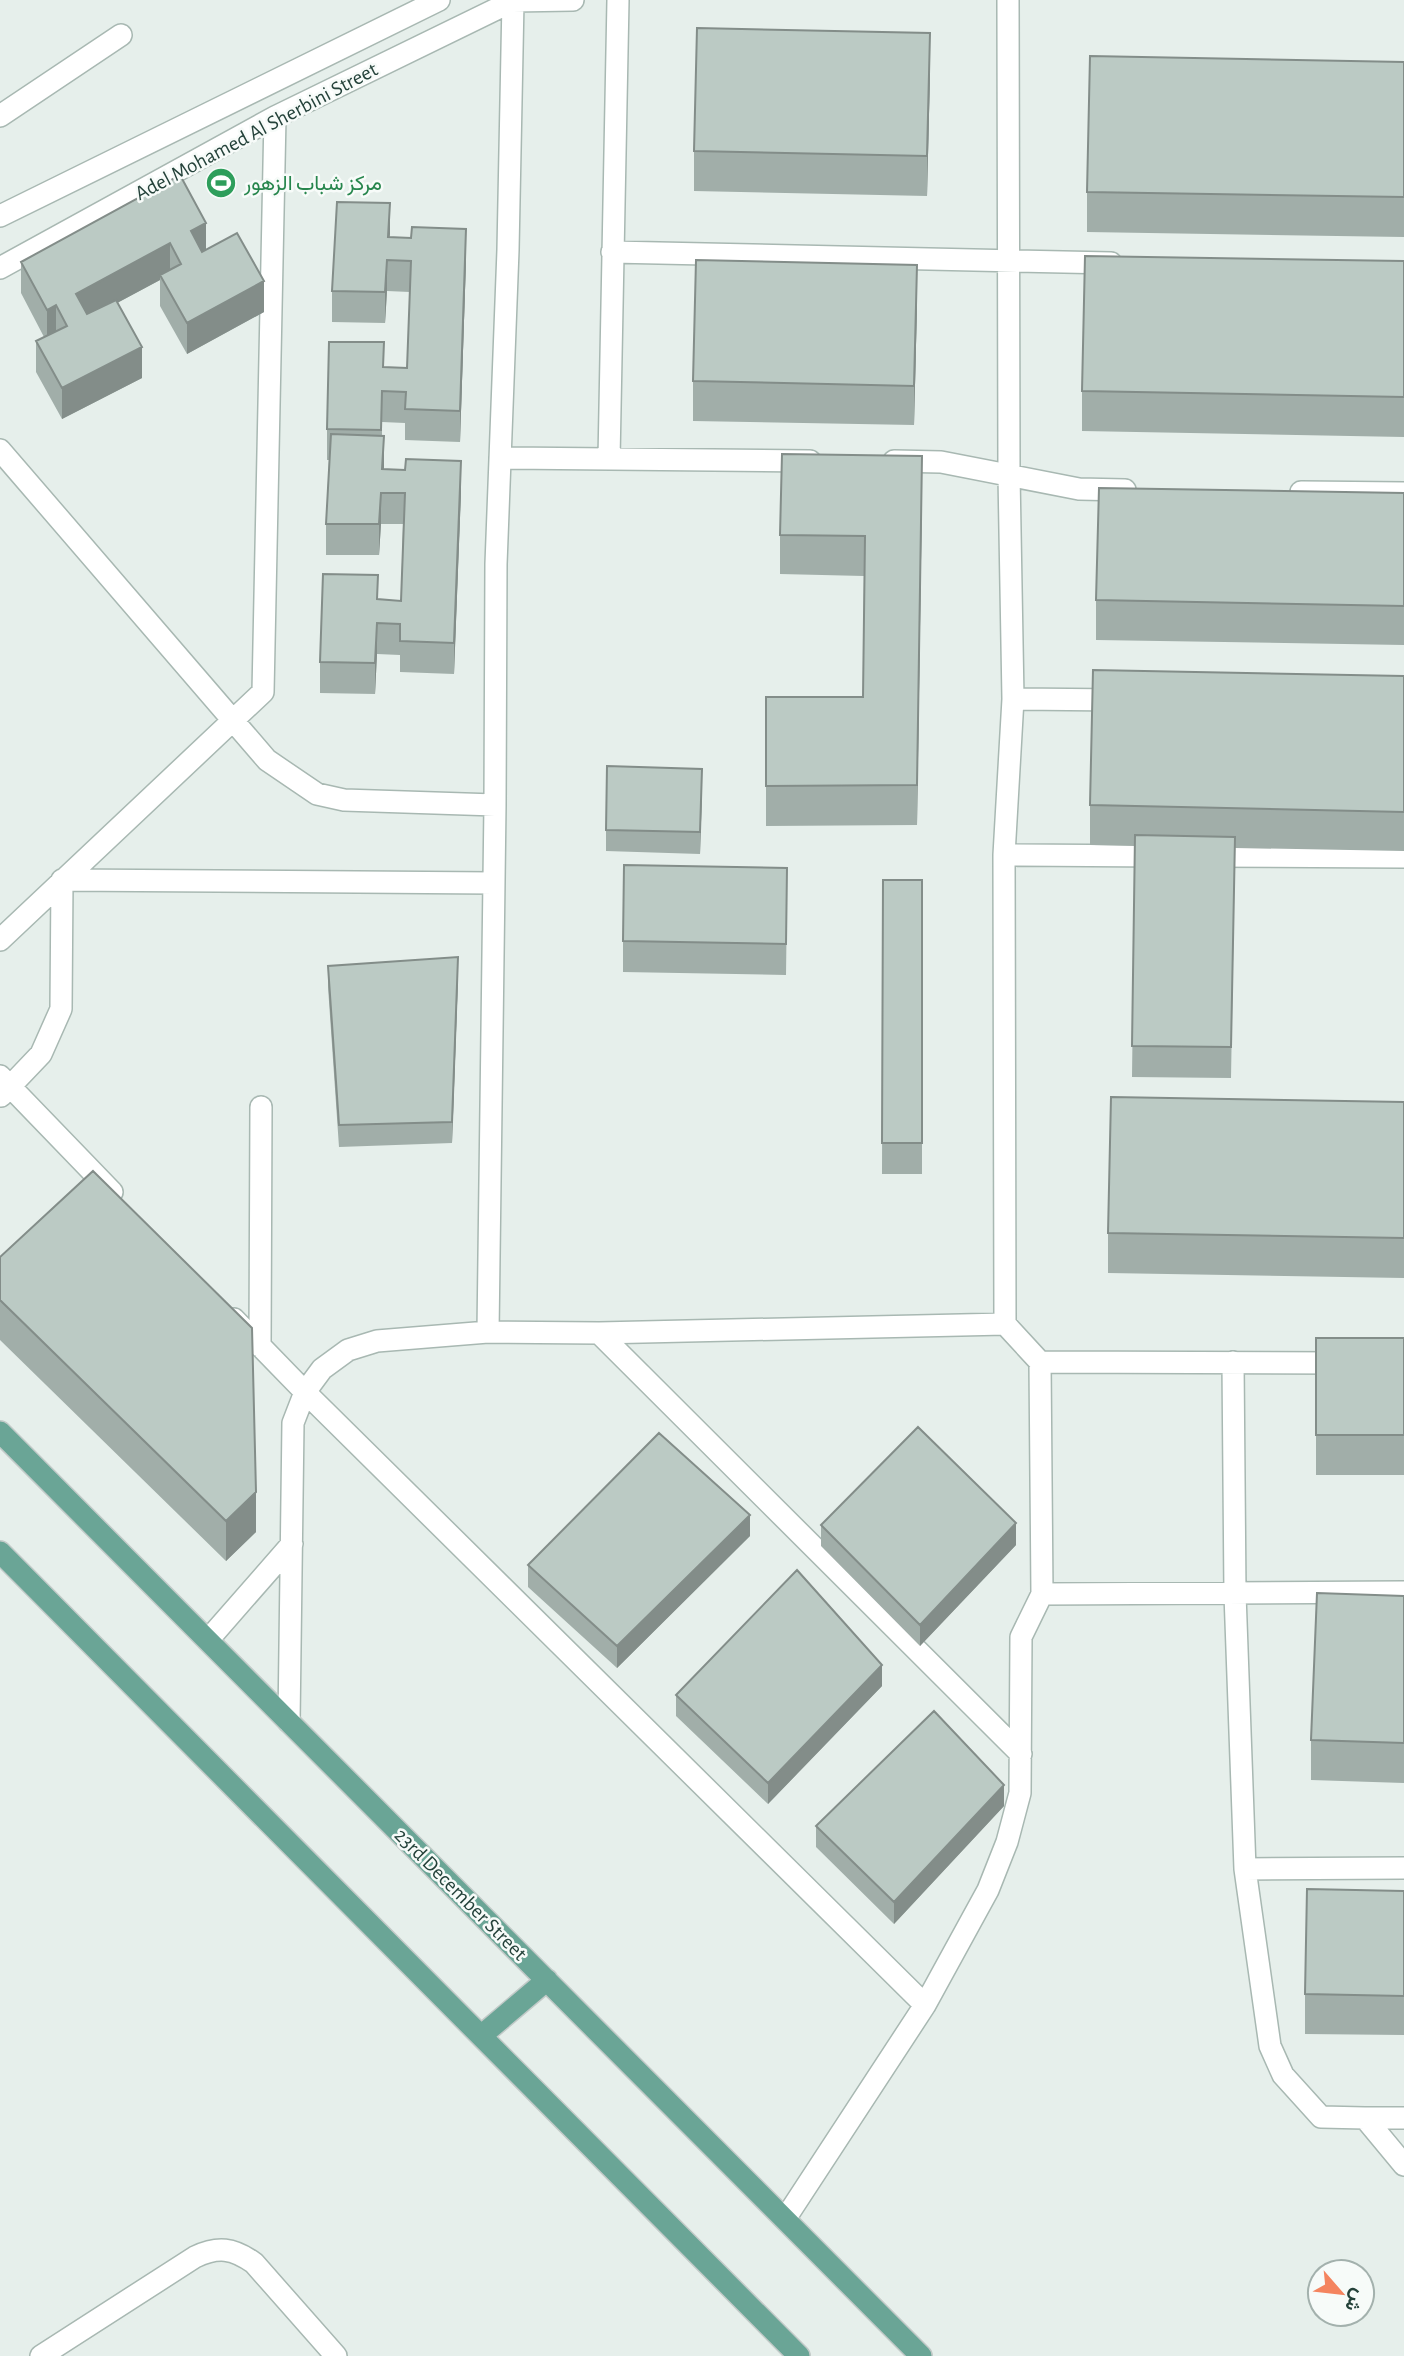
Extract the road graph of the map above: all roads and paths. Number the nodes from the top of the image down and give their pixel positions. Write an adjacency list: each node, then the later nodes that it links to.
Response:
1 (439, 0): 9 (street, Adel Mohamed Al Sherbini Street)
2 (573, 0): 5 (street)
3 (618, 0): 10 (street)
4 (1008, 0): 11 (street)
5 (514, 1): 8 (street, Adel Mohamed Al Sherbini Street); 15 (street)
6 (121, 35): 7 (street)
7 (0, 116)
8 (275, 117): 13 (street, Adel Mohamed Al Sherbini Street); 25 (street)
9 (0, 216)
10 (612, 252): 11 (street); 16 (street)
11 (1009, 261): 12 (street); 19 (street)
12 (1132, 264)
13 (0, 268)
14 (0, 450): 25 (street)
15 (500, 458): 16 (street); 26 (street)
16 (609, 459): 17 (street)
17 (830, 461)
18 (872, 461): 19 (street)
19 (1009, 475): 20 (street); 23 (street)
20 (1147, 490)
21 (1282, 492): 22 (street)
22 (1404, 493)
23 (1013, 699): 24 (street); 27 (street)
24 (1139, 700)
25 (233, 720): 26 (street); 29 (street)
26 (495, 805): 30 (street)
27 (1004, 855): 28 (street); 36 (street)
28 (1404, 857)
29 (62, 880): 30 (street); 31 (street); 32 (street)
30 (494, 883): 37 (street)
31 (0, 940)
32 (3, 1087): 34 (street)
33 (261, 1107): 39 (street)
34 (125, 1206)
35 (222, 1306): 39 (street)
36 (1005, 1324): 38 (street); 40 (street)
37 (488, 1332): 38 (street); 43 (street)
38 (599, 1333): 52 (street)
39 (260, 1346): 43 (street)
40 (1040, 1362): 41 (street); 48 (street)
41 (1233, 1362): 42 (street); 49 (street)
42 (1364, 1363)
43 (305, 1392): 45 (street); 56 (street)
44 (0, 1432): 50 (main road, 23rd December Street)
45 (292, 1545): 50 (street); 51 (street)
46 (0, 1552): 57 (main road)
47 (1404, 1592): 49 (street)
48 (1042, 1594): 49 (street); 52 (street)
49 (1235, 1594): 54 (street)
50 (208, 1640): 51 (main road, 23rd December Street)
51 (289, 1722): 55 (main road, 23rd December Street)
52 (1021, 1754): 56 (street)
53 (1404, 1868): 54 (street)
54 (1245, 1869): 58 (street)
55 (547, 1980): 57 (main road); 61 (main road, 23rd December Street)
56 (925, 2005): 61 (street)
57 (481, 2036): 64 (main road)
58 (1365, 2118): 59 (street); 60 (street)
59 (1404, 2118)
60 (1404, 2165)
61 (785, 2219): 65 (main road, 23rd December Street)
62 (41, 2356): 63 (street)
63 (336, 2356)
64 (799, 2356)
65 (921, 2356)

